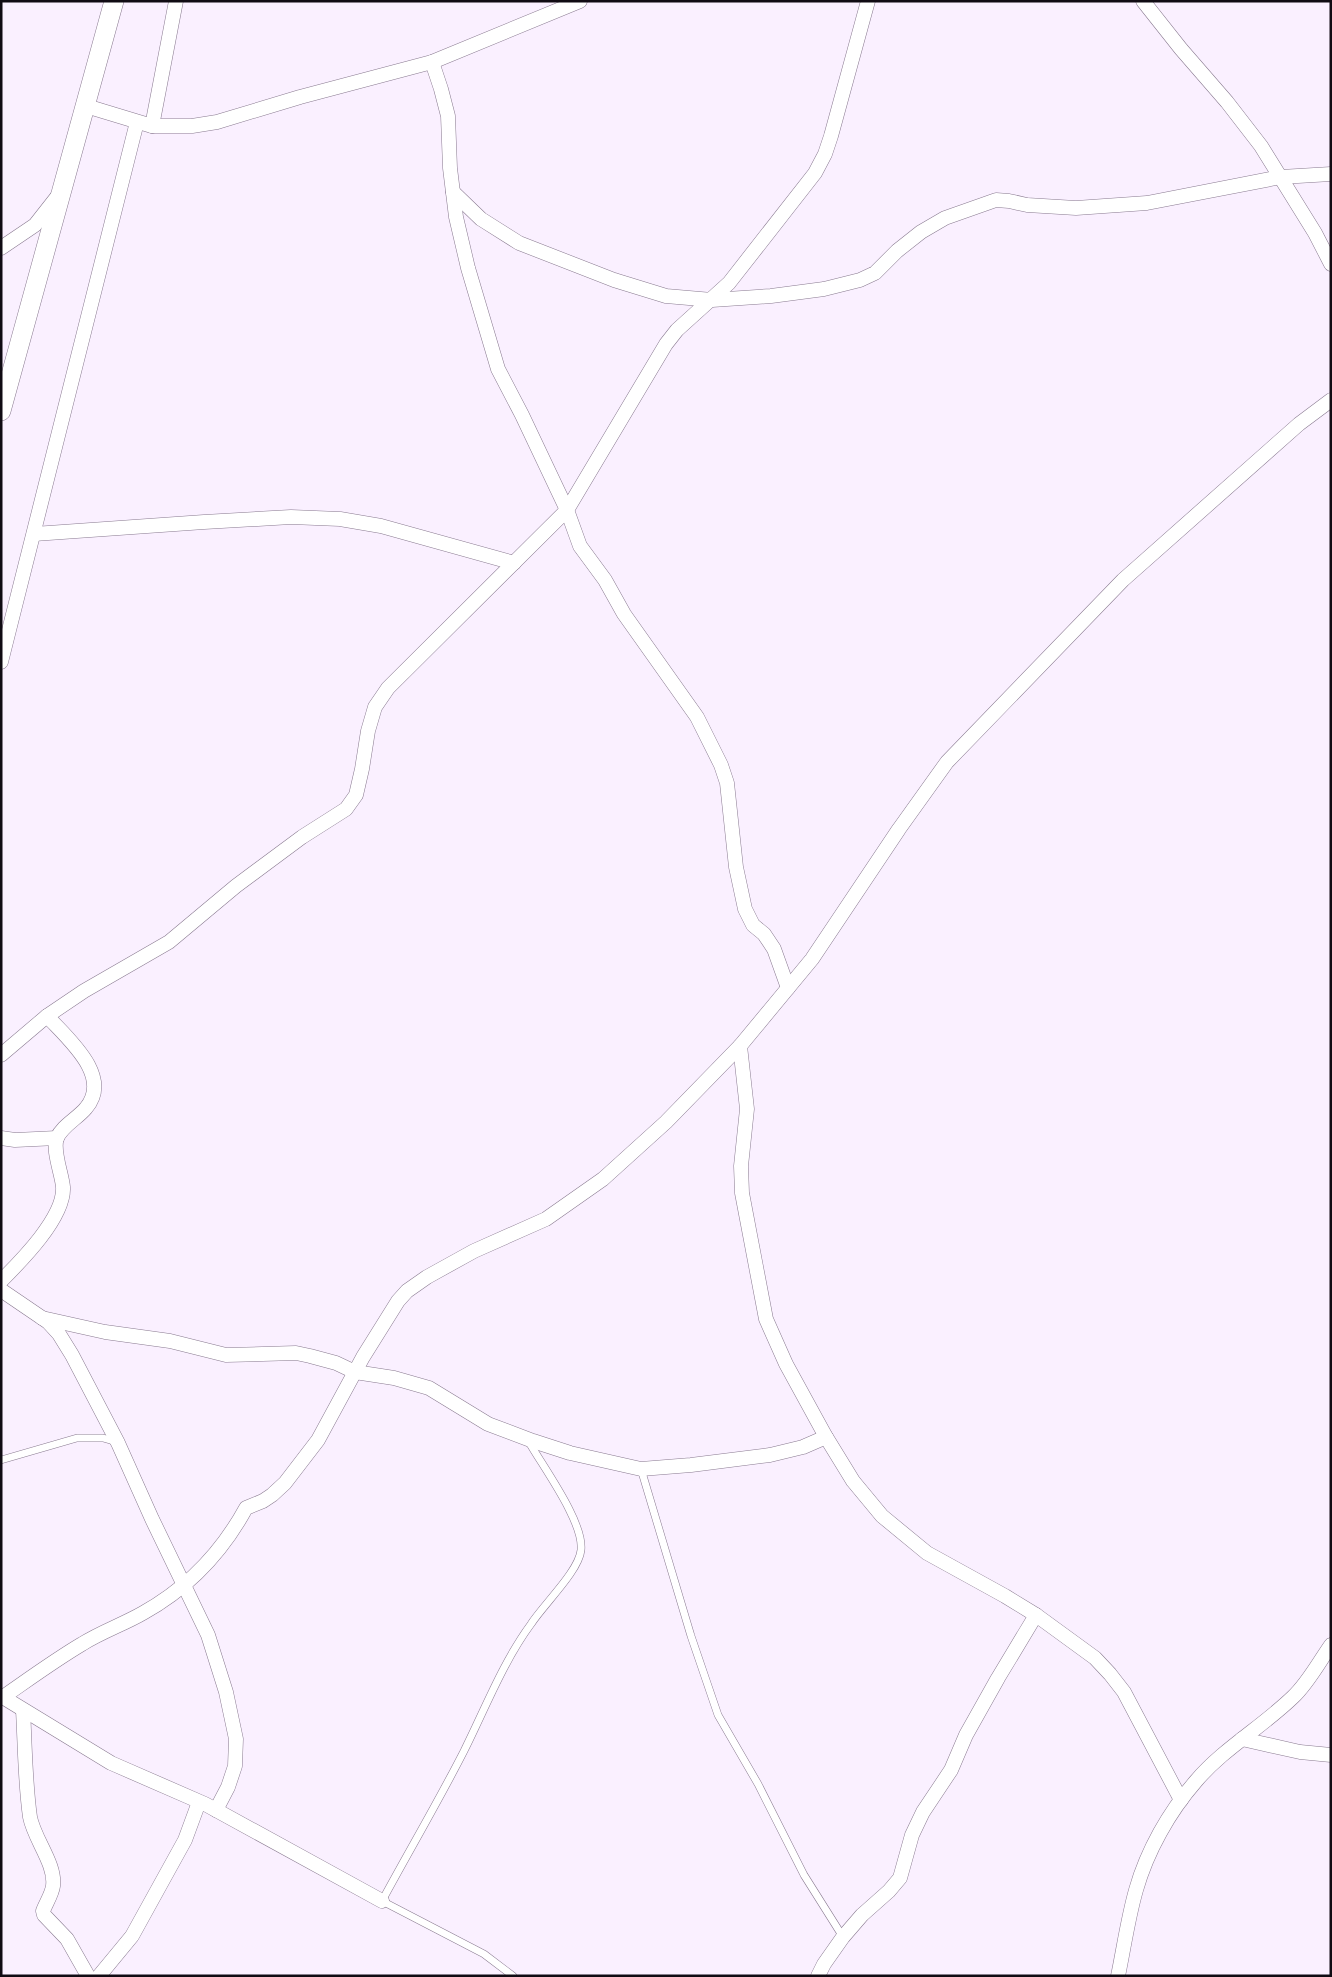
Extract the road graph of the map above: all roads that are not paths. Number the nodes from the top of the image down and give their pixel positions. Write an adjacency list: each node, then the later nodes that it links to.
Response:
1 (114, 1): 7 (main road)
2 (176, 1): 9 (street)
3 (580, 1): 6 (street)
4 (868, 1): 16 (street)
5 (1143, 1): 11 (street)
6 (432, 62): 9 (street); 13 (street)
7 (86, 106): 8 (street); 12 (main road)
8 (137, 122): 9 (street); 20 (street)
9 (152, 126)
10 (1331, 174): 11 (street)
11 (1281, 177): 15 (street); 16 (street)
12 (63, 190): 14 (street); 18 (main road)
13 (453, 192): 16 (street); 19 (street)
14 (3, 245)
15 (1331, 264)
16 (712, 300): 19 (street)
17 (1331, 400): 23 (street)
18 (1, 411)
19 (568, 510): 21 (street); 23 (street)
20 (34, 534): 21 (street); 22 (street)
21 (514, 563): 24 (street)
22 (1, 662)
23 (788, 988): 25 (street)
24 (47, 1016): 26 (street); 28 (street)
25 (740, 1046): 32 (street); 33 (street)
26 (1, 1055)
27 (1, 1138): 28 (street)
28 (57, 1138): 29 (street)
29 (1, 1281)
30 (1, 1290): 31 (street)
31 (42, 1318): 32 (street); 35 (street)
32 (355, 1372): 34 (street); 38 (street)
33 (826, 1437): 37 (street); 39 (street)
34 (527, 1439): 37 (street); 48 (lane)
35 (118, 1442): 36 (lane); 38 (street)
36 (1, 1460)
37 (641, 1469): 49 (lane)
38 (184, 1585): 41 (street); 47 (street)
39 (1036, 1615): 45 (street); 49 (street)
40 (1331, 1645): 43 (street)
41 (2, 1697): 42 (street)
42 (23, 1710): 46 (street); 50 (street)
43 (1242, 1739): 44 (street); 45 (street)
44 (1331, 1755)
45 (1181, 1800): 54 (street)
46 (200, 1802): 47 (street); 51 (street)
47 (216, 1810): 48 (street)
48 (382, 1901): 52 (lane)
49 (843, 1937): 53 (street)
50 (88, 1976)
51 (99, 1976)
52 (513, 1976)
53 (818, 1976)
54 (1118, 1976)

